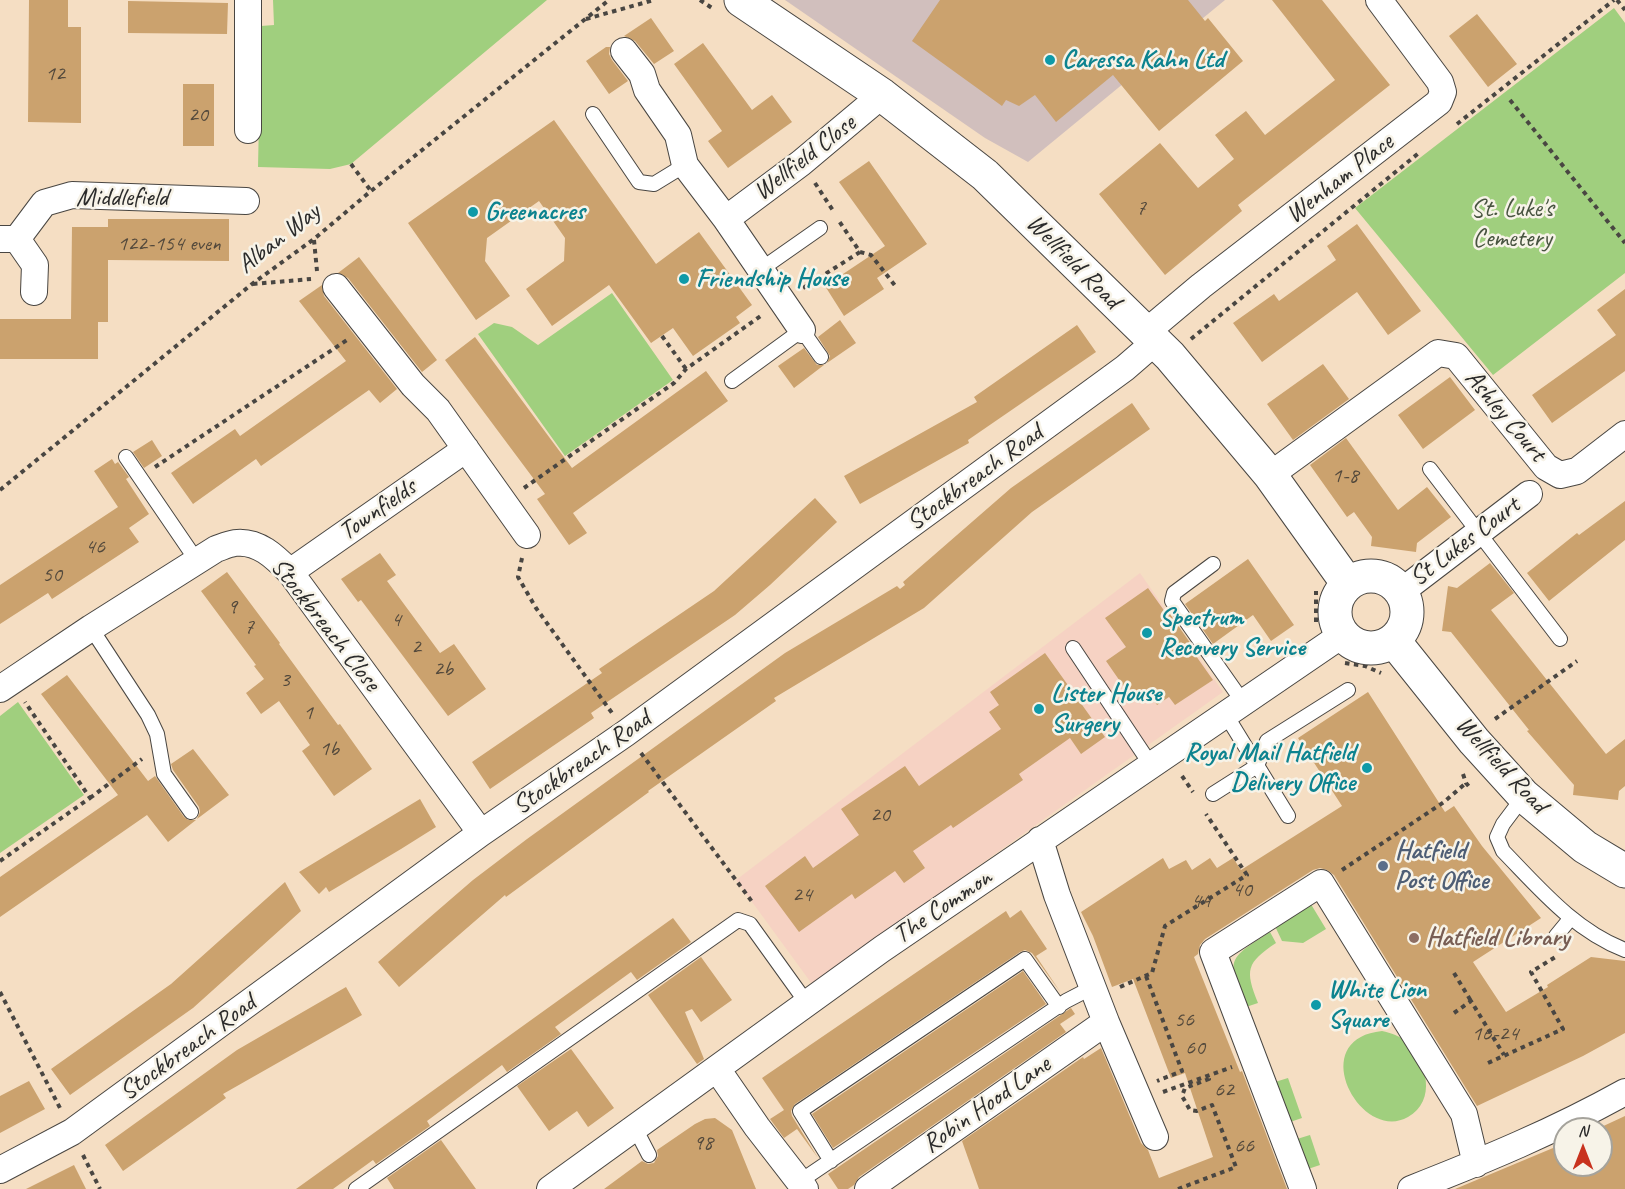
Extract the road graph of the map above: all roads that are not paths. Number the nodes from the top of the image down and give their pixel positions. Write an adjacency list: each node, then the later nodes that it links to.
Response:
1 (248, 0): 7 (street)
2 (741, 0): 5 (main road, Wellfield Road)
3 (1379, 0): 17 (street, Wenham Place)
4 (624, 51): 8 (street)
5 (882, 95): 10 (street, Wellfield Close); 17 (main road, Wellfield Road)
6 (593, 114): 8 (lane)
7 (248, 130)
8 (686, 165): 10 (street)
9 (246, 201): 12 (street, Middlefield)
10 (726, 219): 13 (street)
11 (820, 228): 13 (lane)
12 (8, 239): 15 (street, Middlefield)
13 (760, 270): 16 (street)
14 (327, 283): 21 (street)
15 (34, 292)
16 (802, 330): 18 (lane); 19 (lane)
17 (1162, 339): 24 (main road, Wellfield Road); 47 (street, Stockbreach Road)
18 (821, 357)
19 (732, 381)
20 (1625, 434): 24 (street, Ashley Court)
21 (466, 449): 27 (street); 30 (street, Townfields)
22 (126, 457): 28 (lane)
23 (1430, 469): 26 (lane)
24 (1270, 475): 31 (main road, Wellfield Road)
25 (1529, 494): 26 (street, St Lukes Court)
26 (1479, 533): 32 (street, St Lukes Court); 35 (lane)
27 (527, 535)
28 (197, 561): 30 (street, Stockbreach Close); 33 (street, Stockbreach Close)
29 (1213, 564): 40 (lane)
30 (290, 572): 47 (street, Stockbreach Close)
31 (1348, 584): 32 (main road); 34 (main road)
32 (1402, 591): 36 (main road)
33 (91, 628): 38 (street, Stockbreach Close); 45 (lane)
34 (1342, 634): 36 (main road); 40 (street, The Common)
35 (1560, 639)
36 (1394, 642): 44 (main road, Wellfield Road)
37 (1073, 648): 41 (lane)
38 (5, 685)
39 (1348, 690): 42 (lane)
40 (1235, 709): 41 (street, The Common); 42 (lane)
41 (1151, 765): 48 (street, The Common)
42 (1257, 765): 43 (lane); 46 (lane)
43 (1213, 794)
44 (1524, 796): 49 (main road, Wellfield Road); 50 (lane)
45 (191, 812)
46 (1288, 816)
47 (481, 833): 64 (street, Stockbreach Road)
48 (1040, 840): 53 (street); 54 (street, The Common)
49 (1625, 871)
50 (1570, 919): 51 (lane); 52 (lane)
51 (1556, 936)
52 (1625, 950)
53 (1093, 987): 55 (lane); 56 (street)
54 (806, 1002): 57 (street, The Common); 66 (lane)
55 (1059, 1007): 62 (lane); 62 (lane)
56 (1106, 1022): 60 (street); 68 (street, Robin Hood Lane)
57 (717, 1069): 59 (street, The Common); 65 (street)
58 (1625, 1092): 63 (street)
59 (635, 1128): 61 (lane); 67 (street, The Common)
60 (1155, 1137)
61 (649, 1155)
62 (831, 1161): 65 (lane)
63 (1476, 1164): 69 (street); 70 (street)
64 (0, 1170)
65 (802, 1186)
66 (356, 1189)
67 (550, 1189)
68 (868, 1189)
69 (1303, 1189)
70 (1412, 1189)

